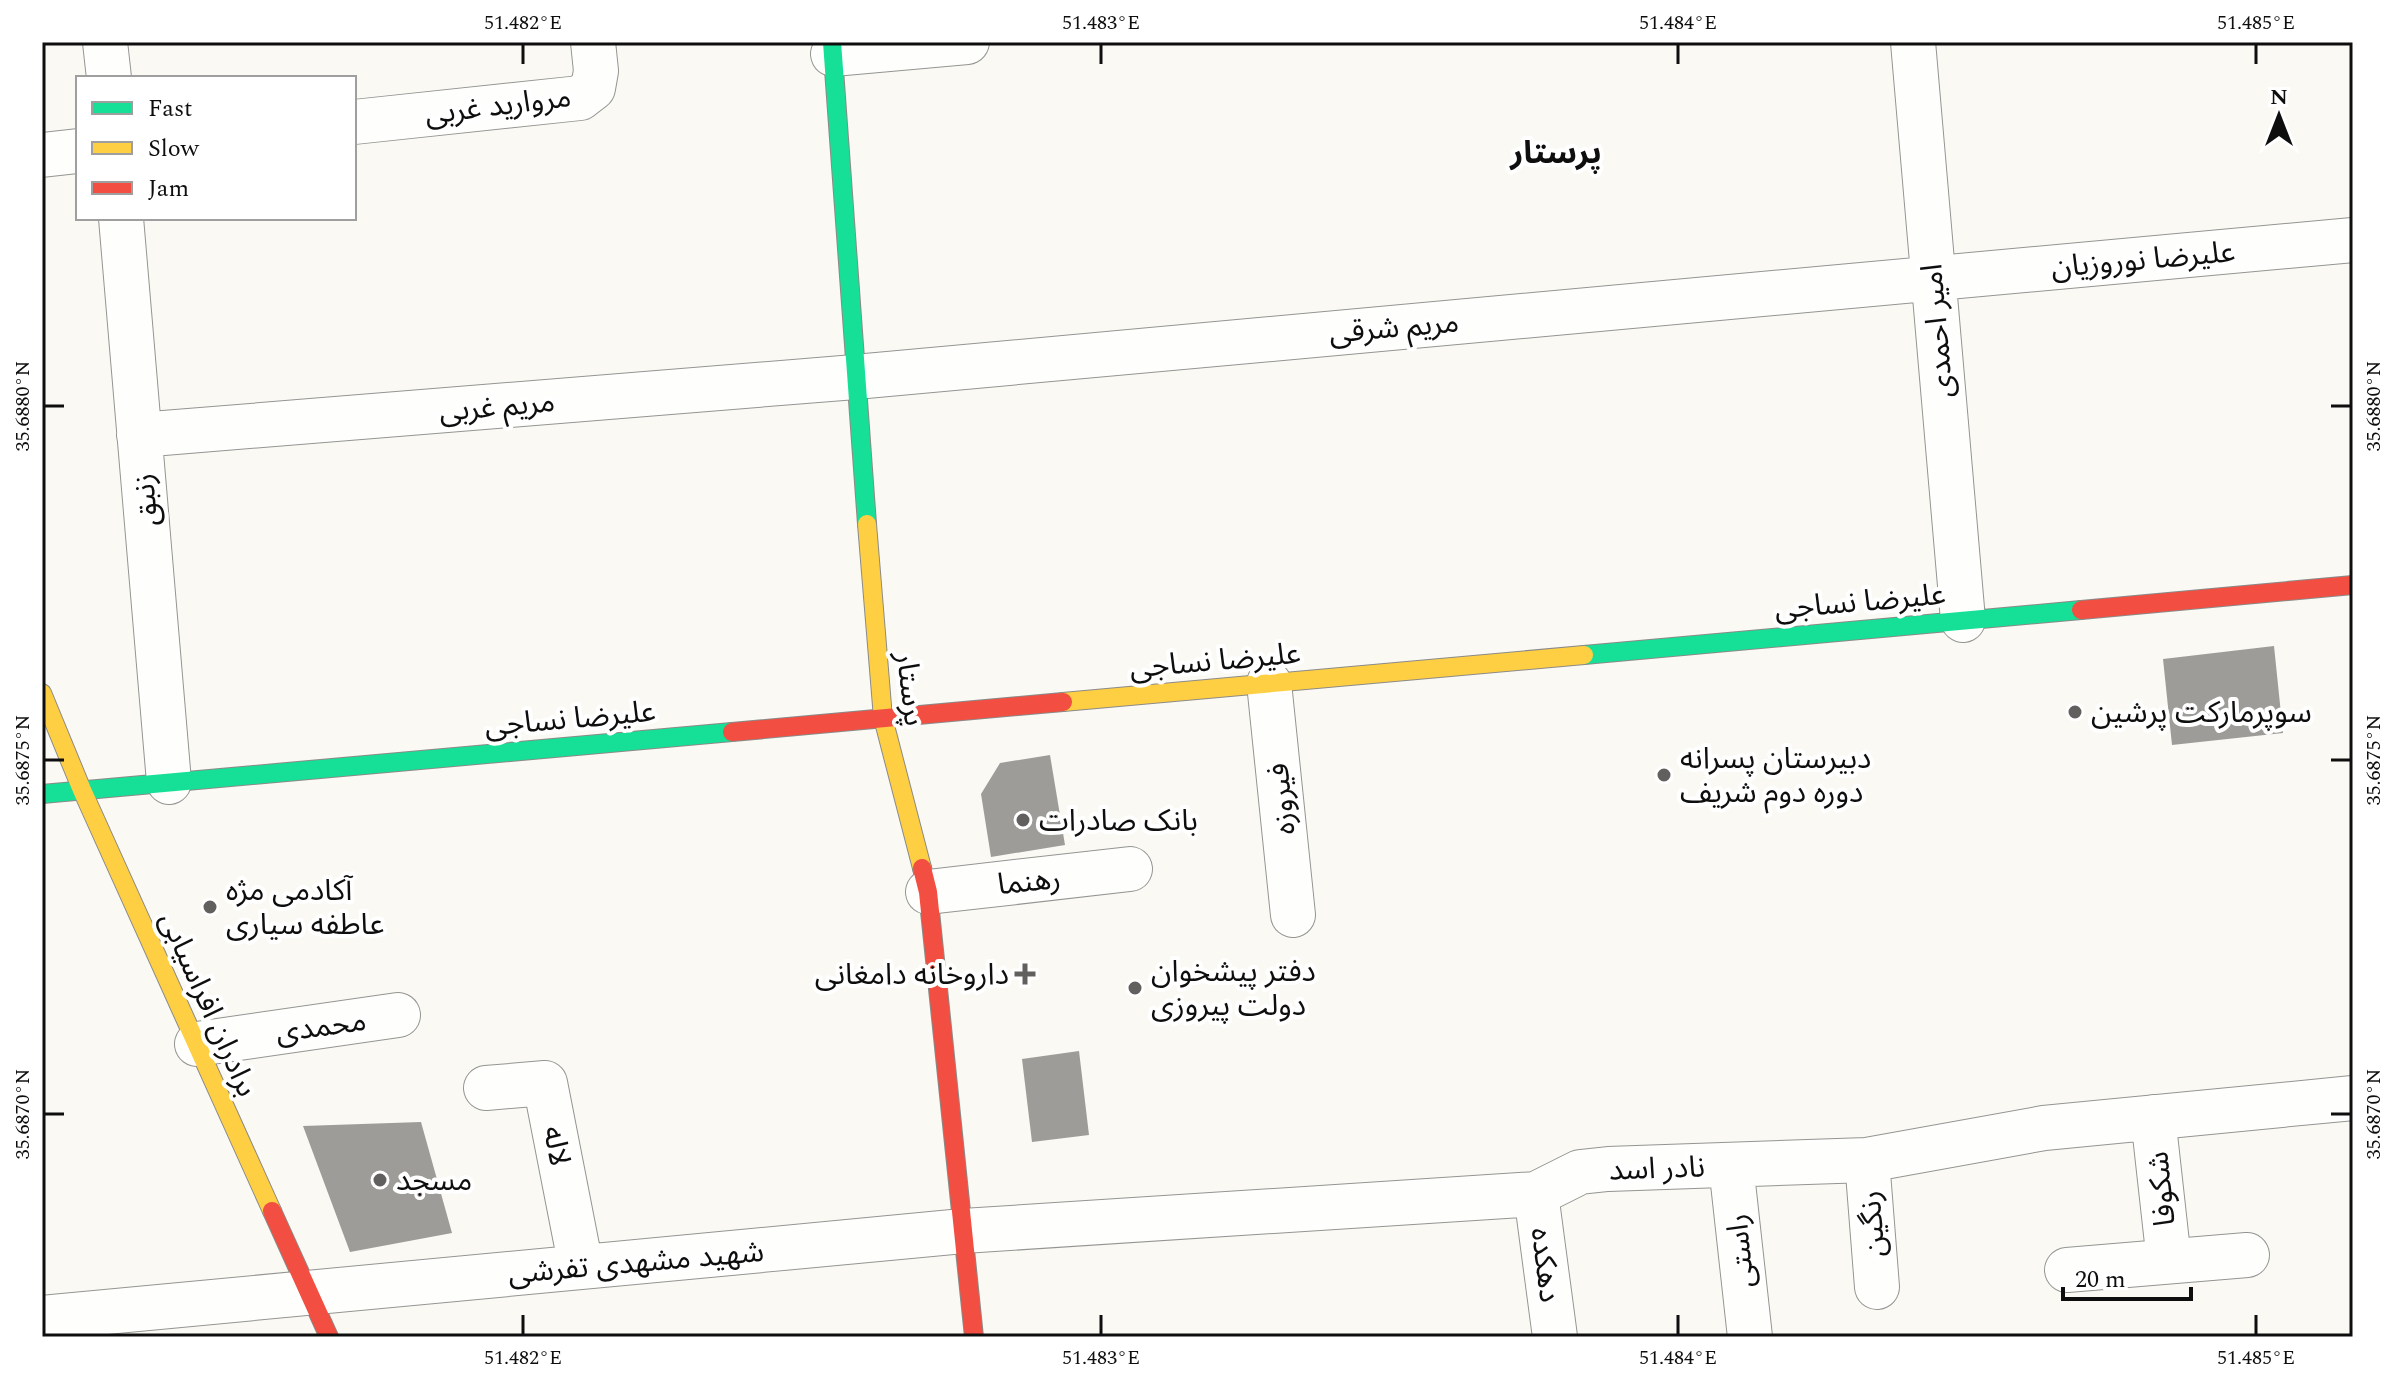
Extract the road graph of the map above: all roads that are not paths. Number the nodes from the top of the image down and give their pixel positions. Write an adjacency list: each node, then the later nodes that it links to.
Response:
1 (105, 42): 6 (street)
2 (593, 42): 7 (street, مروارید غربی)
3 (967, 42): 5 (street)
4 (1913, 42): 12 (street, امیر احمدی)
5 (832, 48): 13 (street, پرستار)
6 (109, 76)
7 (356, 122)
8 (76, 151): 9 (street)
9 (42, 155)
10 (121, 220): 14 (street, زنبق)
11 (2353, 240): 12 (street, علیرضا نوروزیان)
12 (1933, 277): 13 (street, مریم شرقی); 16 (street, امیر احمدی)
13 (855, 377): 14 (street, مریم غربی); 19 (street, پرستار)
14 (139, 435): 20 (street, زنبق)
15 (2353, 585): 16 (street, علیرضا نساجی)
16 (1963, 620): 17 (street, علیرضا نساجی)
17 (1269, 683): 19 (street, علیرضا نساجی); 25 (street, فیروزه)
18 (42, 693): 21 (street, برادران افراسیابی)
19 (883, 718): 20 (street, علیرضا نساجی); 24 (street, پرستار)
20 (169, 782): 21 (street, علیرضا نساجی)
21 (82, 790): 22 (street, علیرضا نساجی); 27 (street, برادران افراسیابی)
22 (42, 794)
23 (1130, 869): 24 (street, رهنما)
24 (928, 892): 34 (street, پرستار)
25 (1293, 915)
26 (398, 1015): 27 (street, محمدی)
27 (197, 1044): 40 (street, برادران افراسیابی)
28 (486, 1088): 37 (street, لاله)
29 (2353, 1098): 30 (street, نادر اسد)
30 (2153, 1117): 31 (street, نادر اسد); 36 (street, شکوفا)
31 (1867, 1160): 32 (street, نادر اسد); 39 (street, رنگین)
32 (1731, 1165): 33 (street, نادر اسد); 45 (street, راستی)
33 (1536, 1194): 34 (street, نادر اسد); 44 (street, دهکده)
34 (963, 1231): 37 (street, شهید مشهدی تفرشی); 43 (street, پرستار)
35 (2247, 1255): 36 (street, شکوفا)
36 (2169, 1261): 38 (street, شکوفا)
37 (581, 1267): 40 (street, شهید مشهدی تفرشی)
38 (2067, 1270)
39 (1877, 1287)
40 (309, 1293): 41 (street, شهید مشهدی تفرشی); 42 (street, برادران افراسیابی)
41 (42, 1318)
42 (329, 1337)
43 (974, 1337)
44 (1555, 1337)
45 (1750, 1337)

